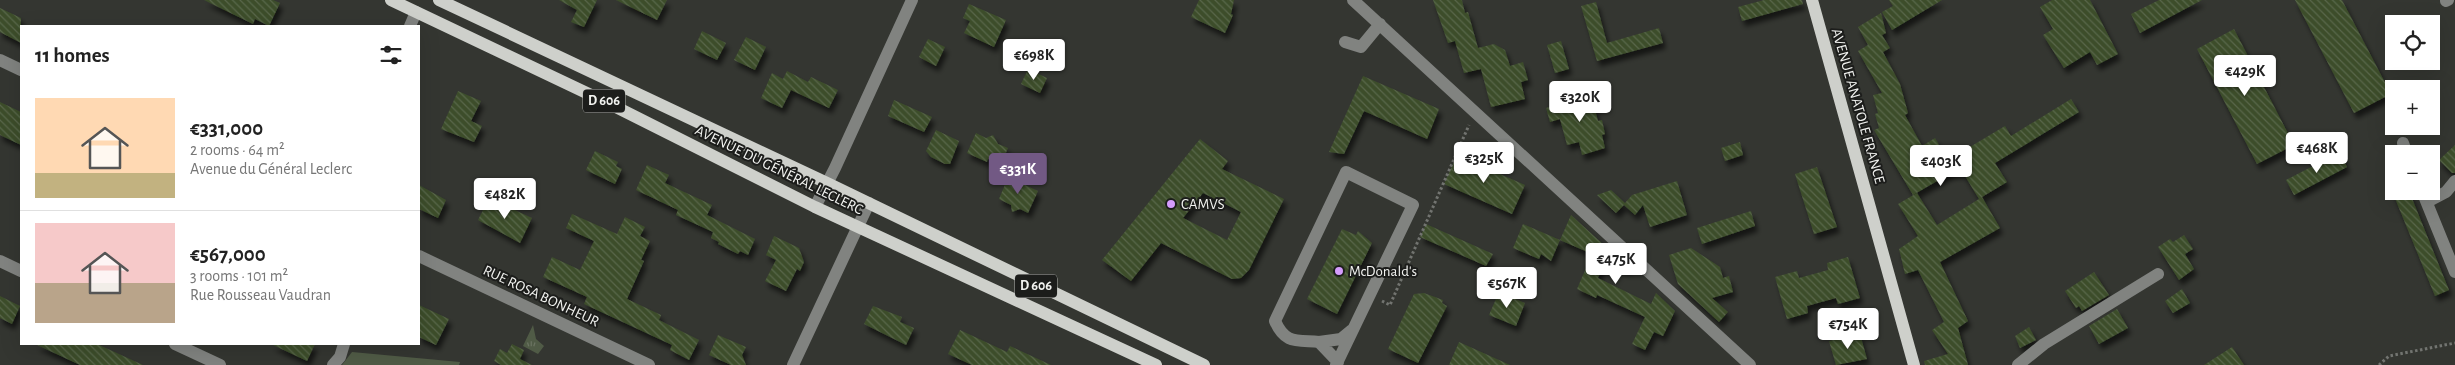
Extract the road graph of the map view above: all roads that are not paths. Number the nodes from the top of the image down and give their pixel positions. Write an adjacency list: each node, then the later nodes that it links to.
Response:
1 (391, 0): 6 (main road, AVENUE DU GÉNÉRAL LECLERC / D 606)
2 (438, 0): 13 (main road, AVENUE DU GÉNÉRAL LECLERC / D 606)
3 (912, 0): 13 (street)
4 (1353, 0): 7 (street)
5 (1812, 0): 36 (main road, AVENUE ANATOLE FRANCE)
6 (416, 12): 8 (street); 17 (main road, AVENUE DU GÉNÉRAL LECLERC / D 606)
7 (1380, 24): 9 (street); 35 (street)
8 (410, 25)
9 (1344, 42)
10 (0, 60): 11 (street)
11 (20, 70)
12 (2455, 181): 14 (street)
13 (827, 183): 16 (main road, AVENUE DU GÉNÉRAL LECLERC / D 606); 17 (street)
14 (2440, 193)
15 (2426, 200): 22 (street)
16 (869, 203): 18 (street); 34 (main road, AVENUE DU GÉNÉRAL LECLERC / D 606)
17 (815, 207): 18 (main road, AVENUE DU GÉNÉRAL LECLERC / D 606)
18 (858, 227): 32 (street); 33 (main road, AVENUE DU GÉNÉRAL LECLERC / D 606)
19 (420, 256): 31 (street, RUE ROSA BONHEUR)
20 (0, 261): 21 (street)
21 (20, 271)
22 (2455, 272)
23 (2158, 274): 37 (street)
24 (1356, 326): 25 (street); 25 (street); 28 (street)
25 (1319, 342): 28 (street)
26 (178, 345): 29 (street)
27 (344, 345): 30 (street)
28 (1337, 364)
29 (220, 365)
30 (333, 365)
31 (649, 365)
32 (793, 365)
33 (1156, 365)
34 (1204, 365)
35 (1750, 365)
36 (1914, 365)
37 (2018, 365)

